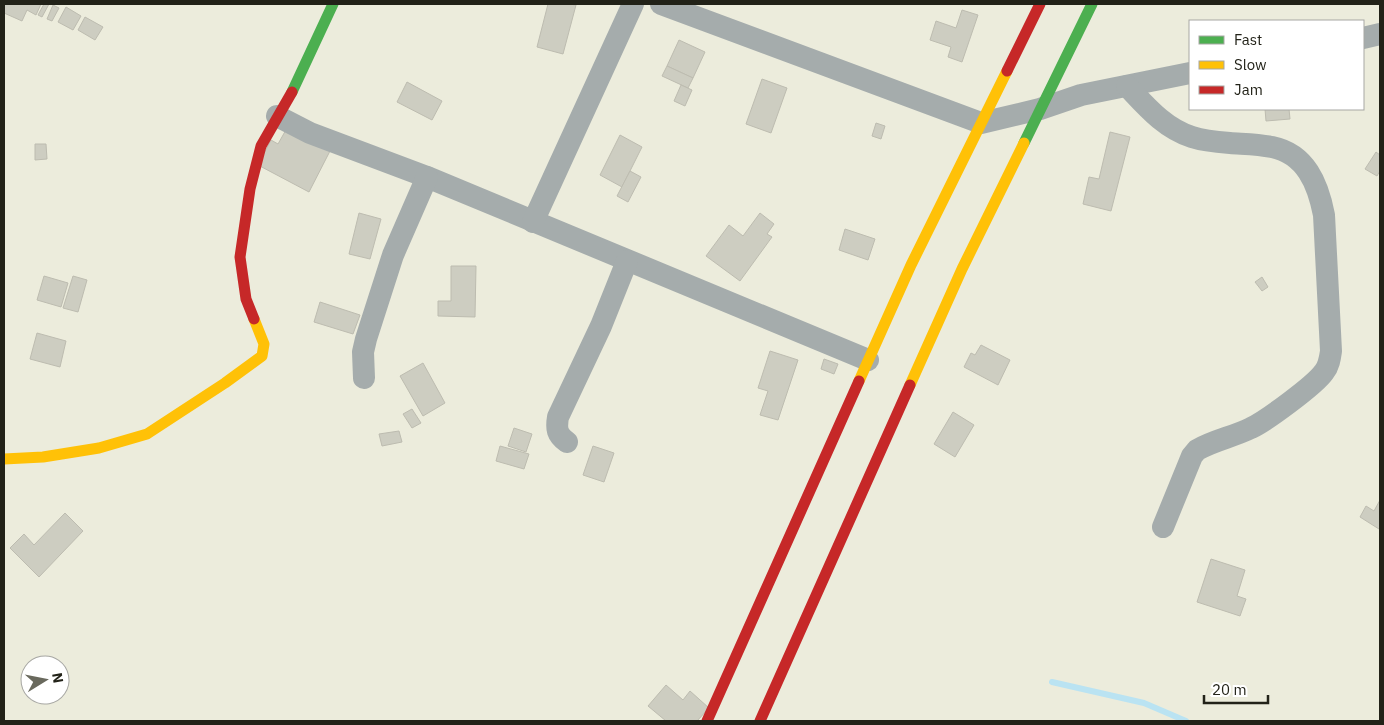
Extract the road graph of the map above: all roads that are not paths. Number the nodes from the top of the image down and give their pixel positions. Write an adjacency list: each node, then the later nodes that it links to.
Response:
1 (333, 4): 11 (street)
2 (633, 4): 14 (street)
3 (661, 4): 12 (street)
4 (1040, 4): 12 (street)
5 (1092, 4): 10 (street)
6 (1380, 34): 7 (street)
7 (1364, 38)
8 (1189, 73): 9 (street)
9 (1127, 86): 10 (street); 20 (street)
10 (1040, 110): 12 (street); 22 (street)
11 (277, 116): 13 (street); 19 (street)
12 (981, 123): 16 (street)
13 (427, 177): 14 (street); 17 (street)
14 (533, 222): 15 (street)
15 (627, 261): 16 (street); 18 (street)
16 (868, 360): 21 (street)
17 (364, 378)
18 (567, 442)
19 (4, 460)
20 (1163, 527)
21 (707, 721)
22 (760, 721)

